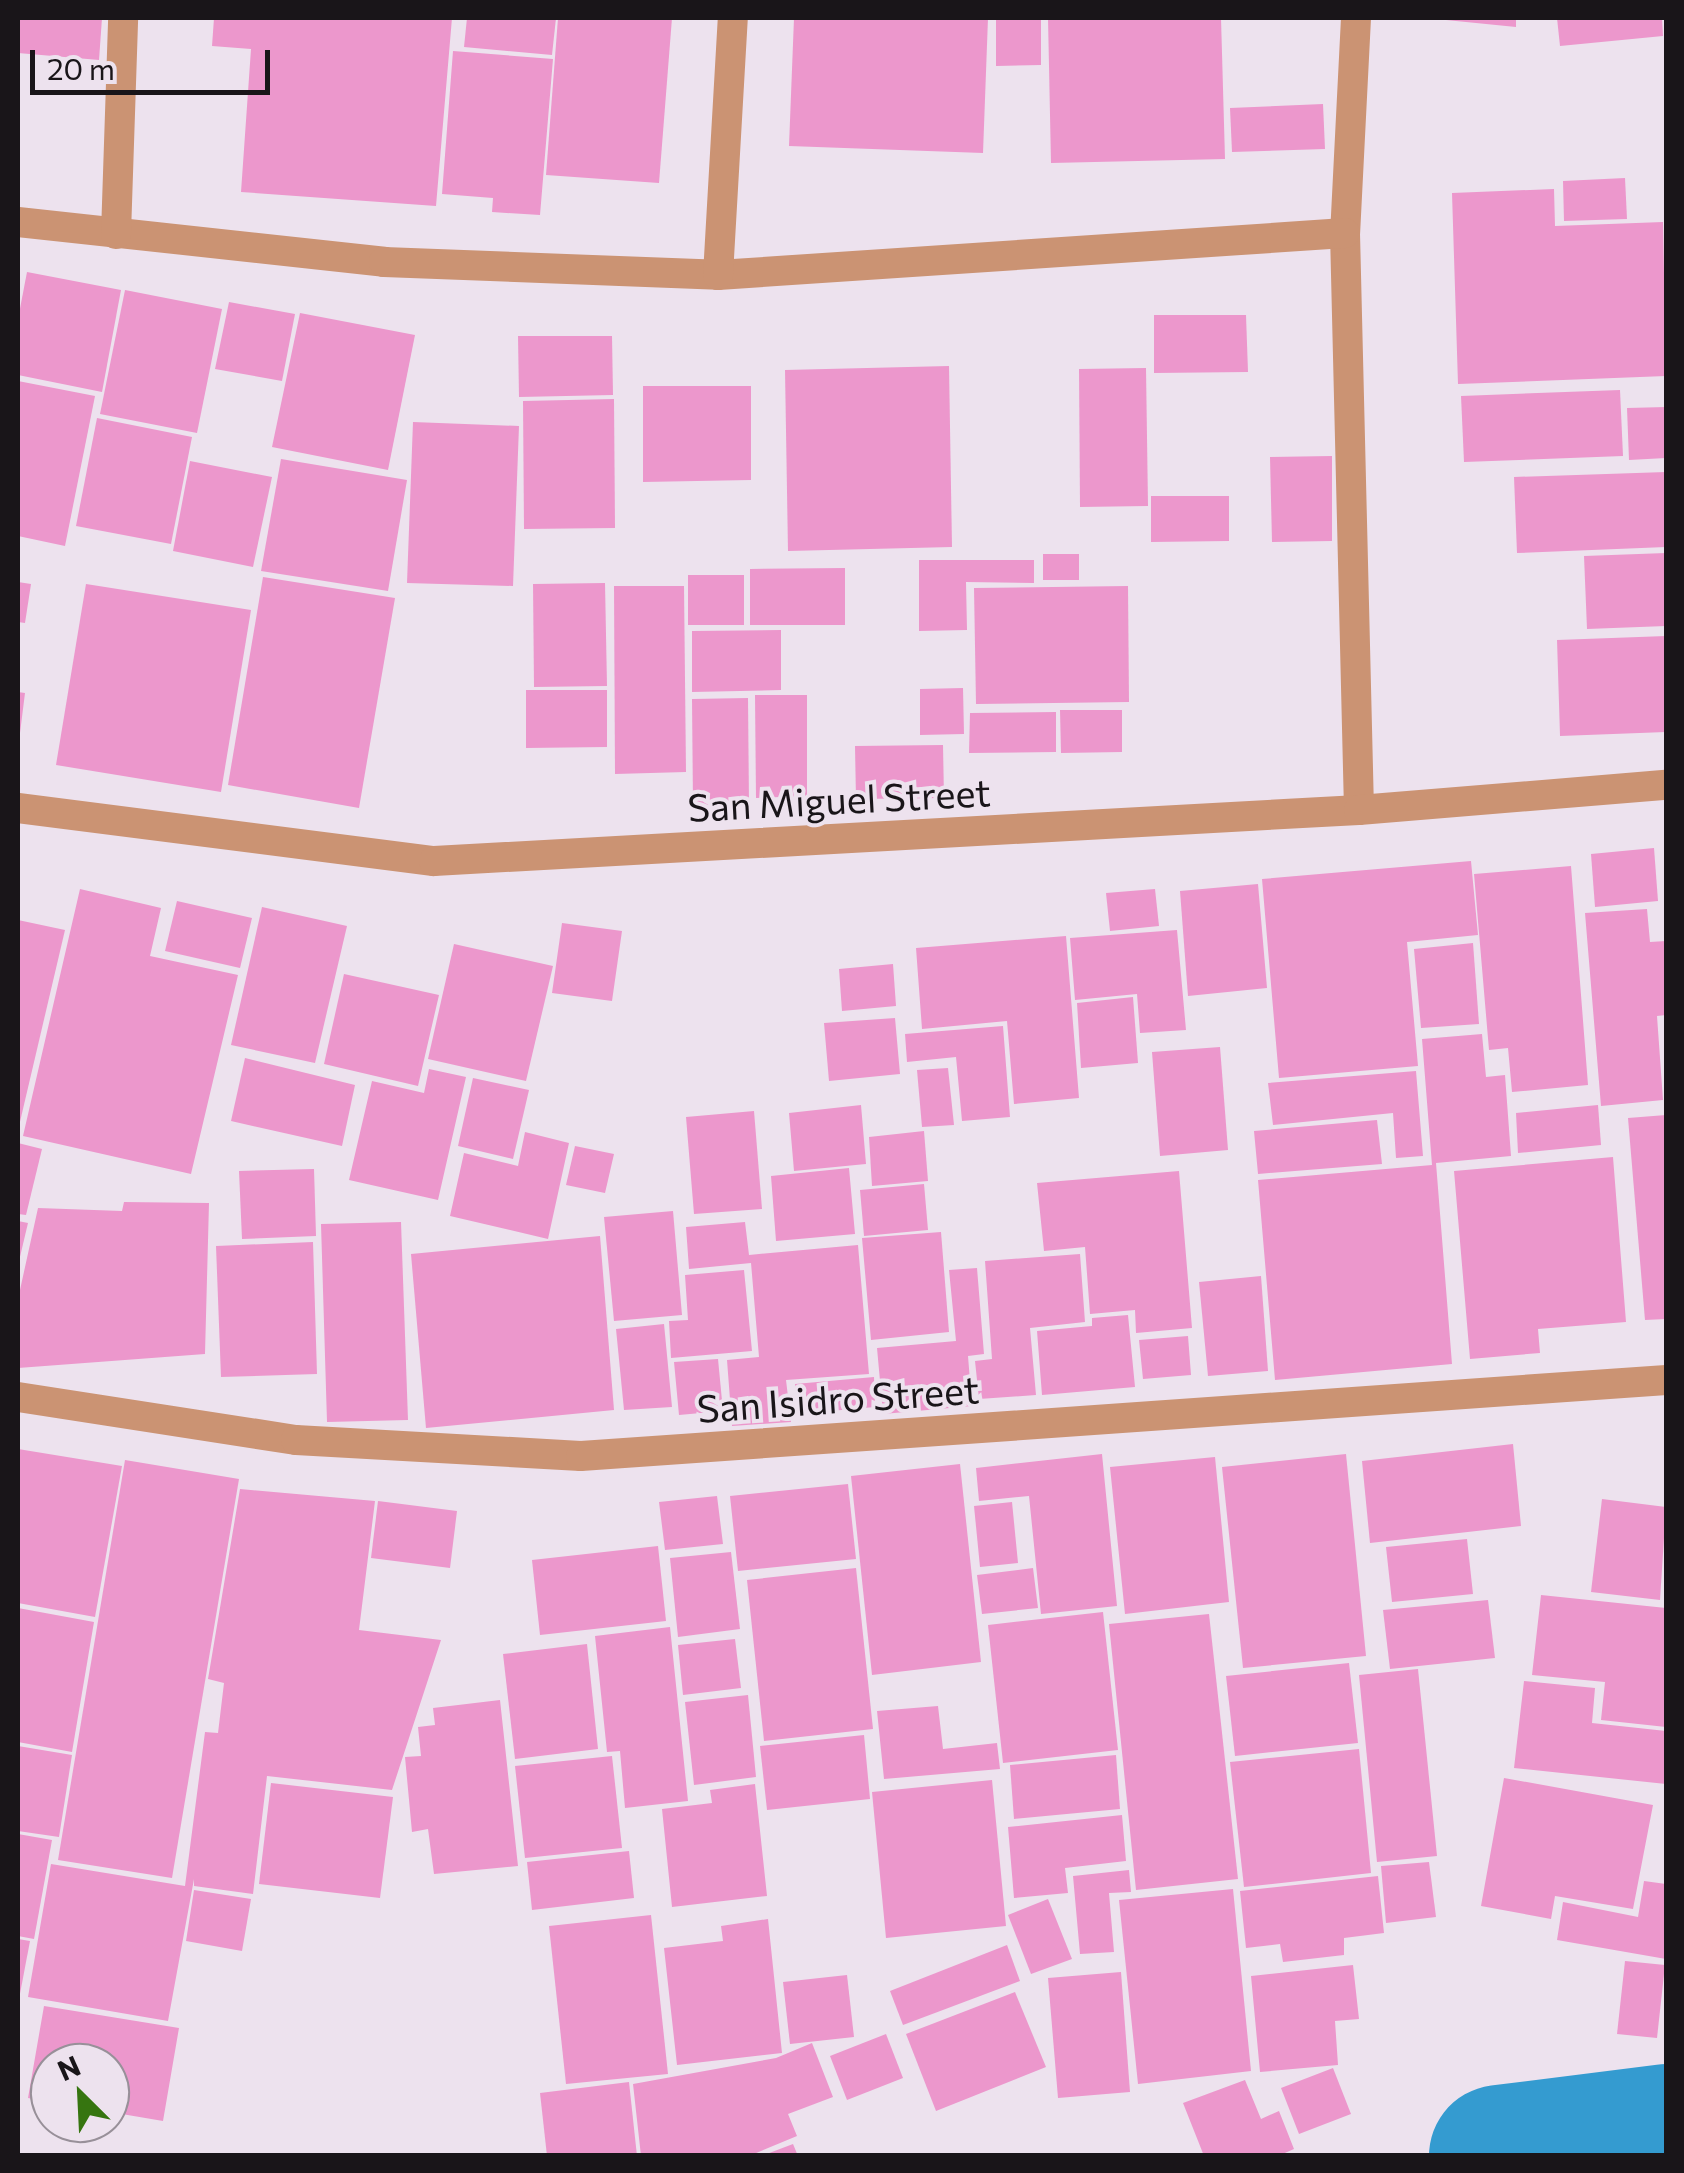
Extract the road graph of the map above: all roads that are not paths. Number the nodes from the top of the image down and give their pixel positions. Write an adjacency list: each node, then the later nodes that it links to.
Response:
1 (123, 18): 6 (street)
2 (734, 18): 7 (street)
3 (1356, 18): 5 (street)
4 (18, 222): 6 (street)
5 (1345, 233): 7 (street); 10 (street)
6 (116, 234): 7 (street)
7 (718, 275)
8 (1666, 784): 10 (street, San Miguel Street)
9 (18, 808): 10 (street, San Miguel Street)
10 (1359, 810)
11 (1666, 1380): 12 (street, San Isidro Street)
12 (18, 1397)

